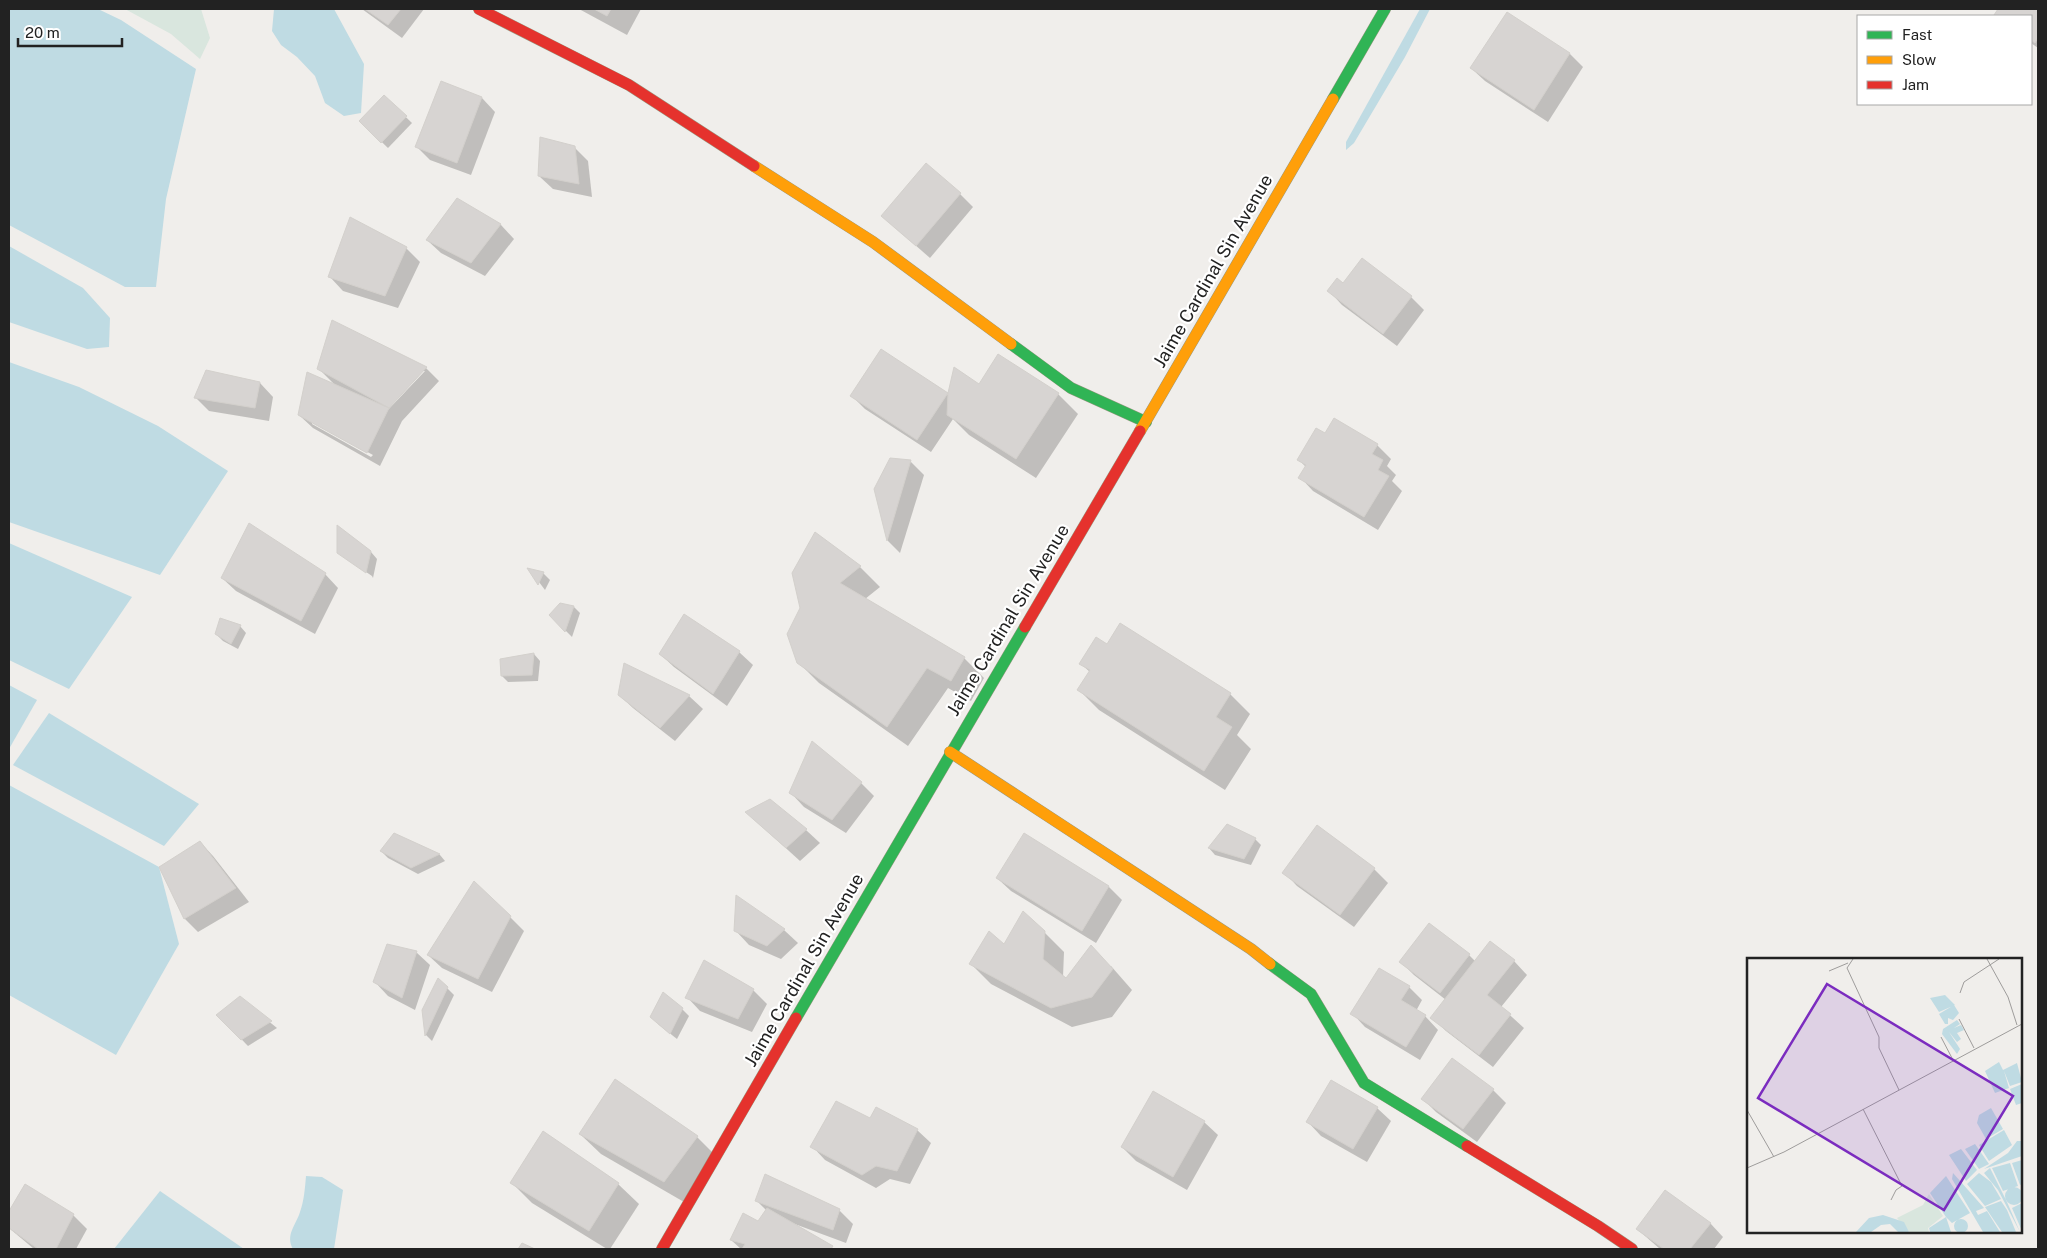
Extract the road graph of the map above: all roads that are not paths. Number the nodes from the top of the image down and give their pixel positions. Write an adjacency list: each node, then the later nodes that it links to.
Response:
1 (479, 9): 3 (street)
2 (1385, 9): 3 (street, Jaime Cardinal Sin Avenue)
3 (1146, 422): 4 (street, Jaime Cardinal Sin Avenue)
4 (950, 752): 5 (street, Jaime Cardinal Sin Avenue); 6 (street)
5 (662, 1249)
6 (1632, 1249)

